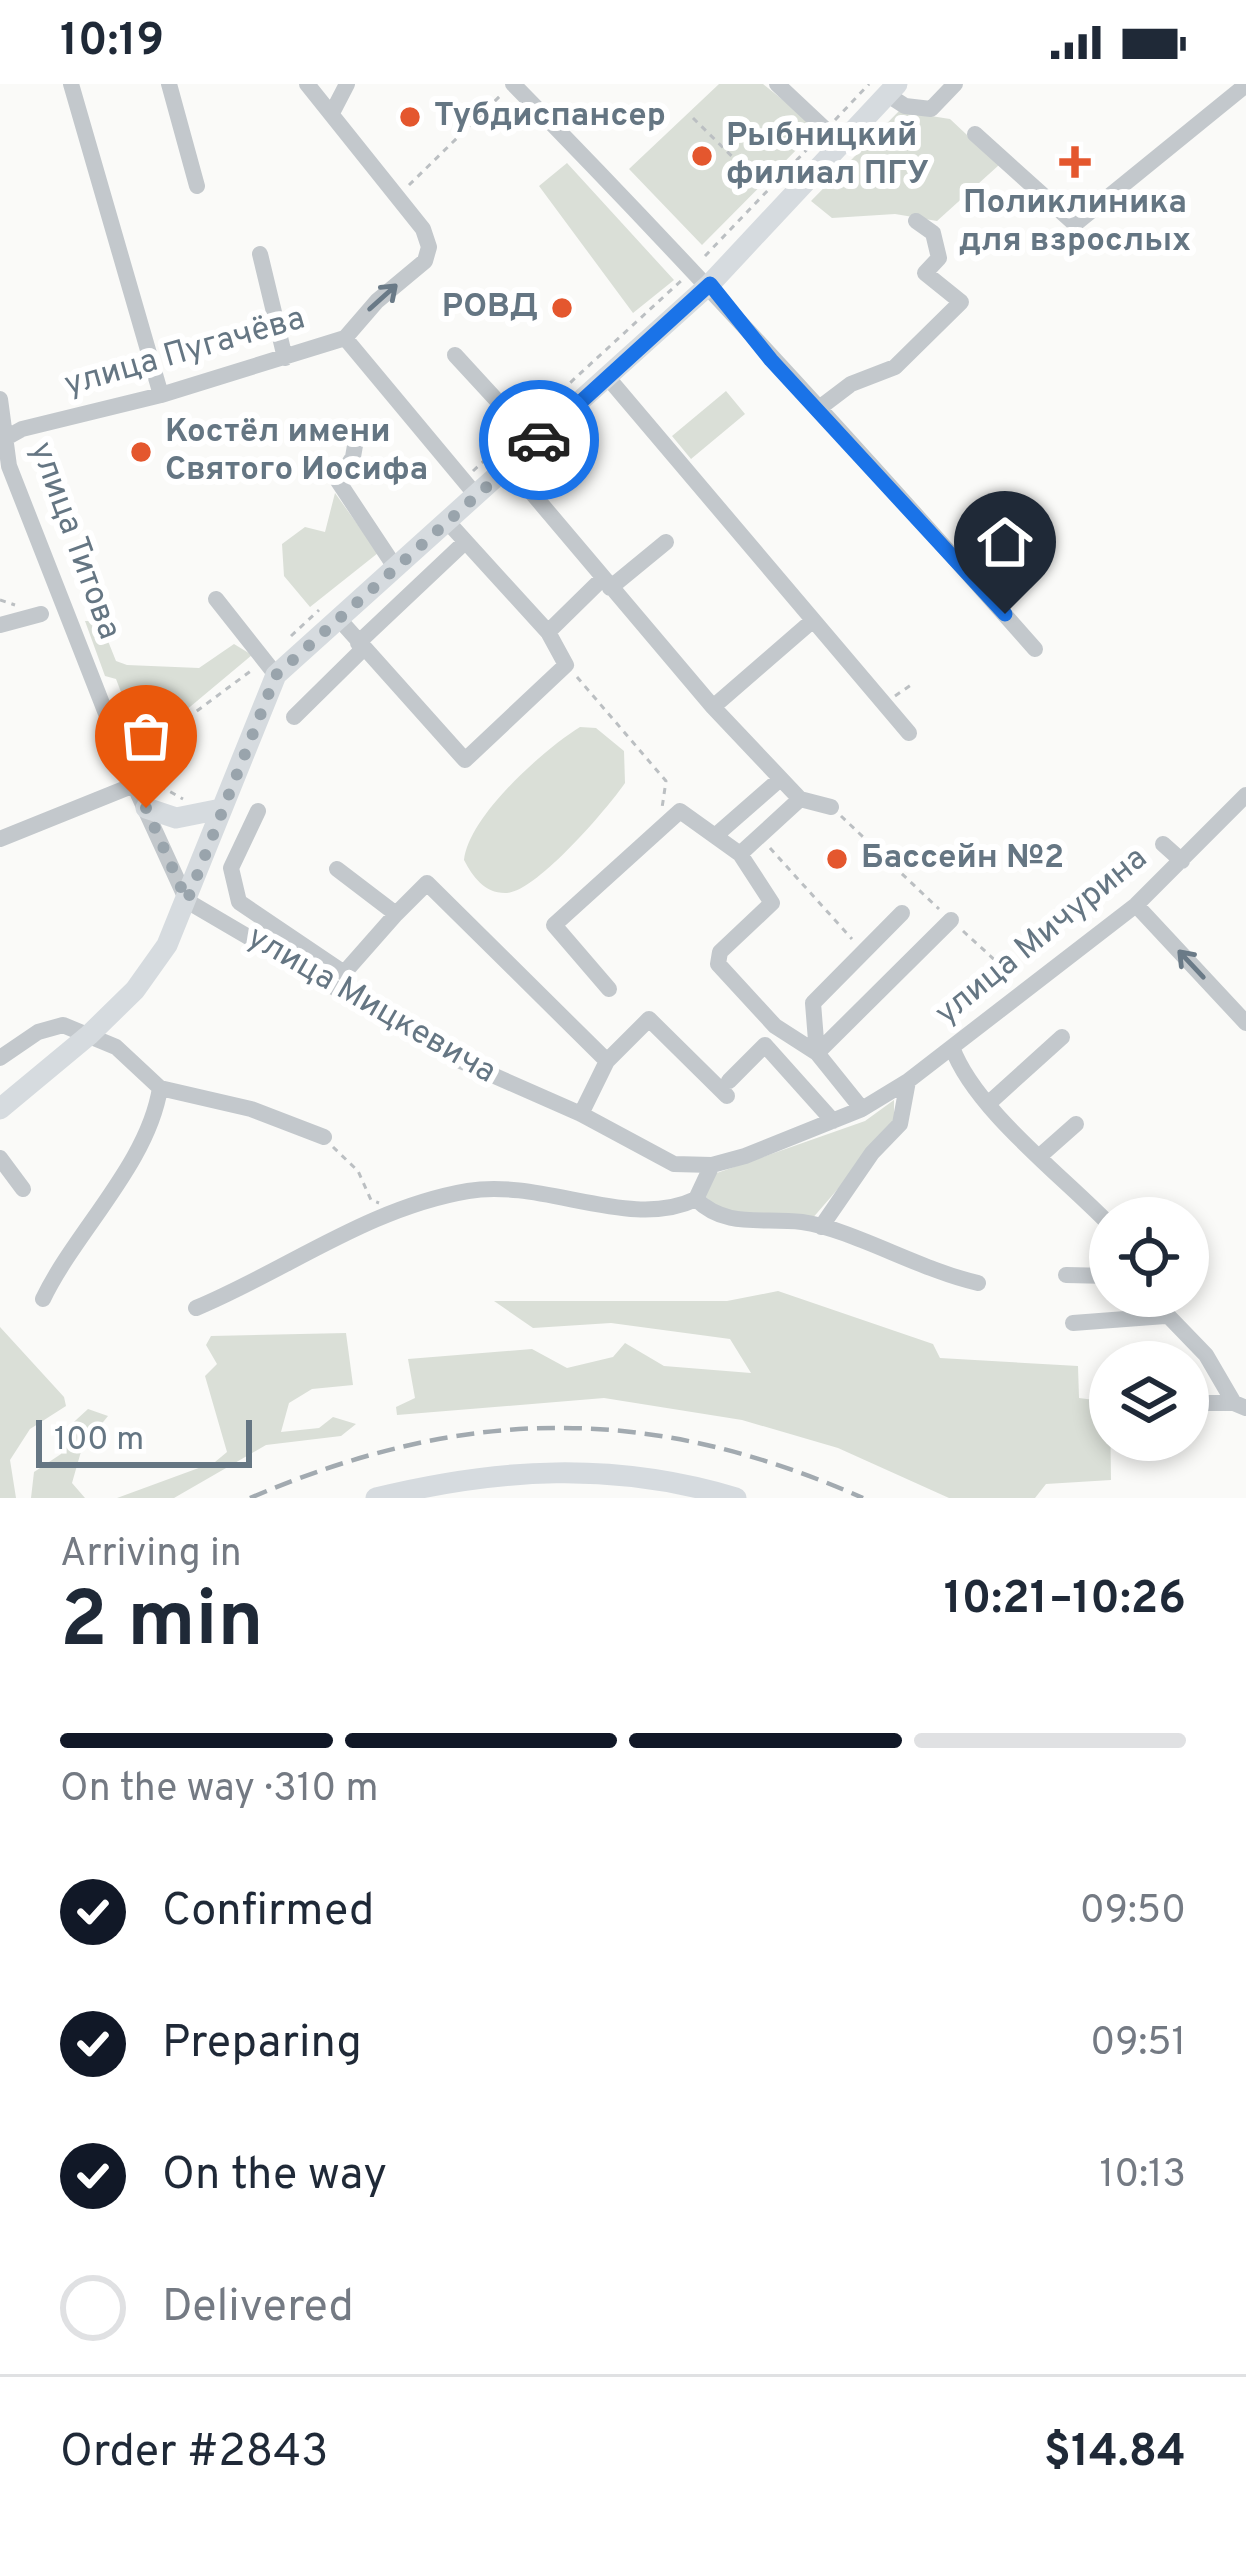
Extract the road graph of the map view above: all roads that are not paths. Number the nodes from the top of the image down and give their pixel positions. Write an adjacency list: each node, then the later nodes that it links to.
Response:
1 (70, 84): 21 (street)
2 (169, 84): 13 (street)
3 (307, 84): 10 (street)
4 (347, 84): 10 (street)
5 (513, 84): 16 (street)
6 (955, 84): 8 (street)
7 (790, 88): 12 (street)
8 (885, 88): 12 (main road)
9 (1241, 88): 11 (street)
10 (333, 111): 17 (street, улица Пугачёва, one-way to 10)
11 (975, 134)
12 (833, 137): 16 (main road)
13 (197, 186)
14 (916, 221): 23 (street)
15 (260, 254): 19 (street)
16 (710, 284): 20 (main road); 23 (street)
17 (345, 338): 19 (street, улица Пугачёва); 28 (street)
18 (455, 355): 25 (street)
19 (285, 358): 21 (street, улица Пугачёва)
20 (609, 379): 25 (main road); 37 (street)
21 (161, 395): 26 (street, улица Пугачёва)
22 (0, 401): 26 (street, улица Титова)
23 (818, 410): 41 (street)
24 (357, 434): 32 (street)
25 (529, 435): 27 (main road)
26 (4, 439): 47 (street, улица Титова)
27 (510, 467): 28 (main road); 33 (street)
28 (469, 487): 29 (main road)
29 (446, 520): 30 (street); 32 (main road)
30 (465, 542): 39 (street); 40 (street)
31 (666, 542): 33 (street)
32 (395, 567): 35 (main road)
33 (606, 583): 39 (street); 43 (street)
34 (216, 599): 42 (street)
35 (332, 611): 40 (street); 42 (main road)
36 (41, 614): 38 (street)
37 (811, 622): 43 (street); 45 (street)
38 (0, 625)
39 (548, 632): 40 (street)
40 (360, 646): 44 (street)
41 (1035, 649)
42 (270, 668): 52 (main road)
43 (713, 707): 46 (street)
44 (294, 717)
45 (909, 733)
46 (779, 780): 49 (street); 54 (street)
47 (134, 785): 51 (street, улица Титова); 55 (street)
48 (1246, 795): 59 (street, улица Мичурина)
49 (800, 799): 50 (street); 57 (street)
50 (831, 807)
51 (146, 808): 52 (main road); 62 (street, улица Титова)
52 (221, 809): 58 (main road)
53 (258, 811): 60 (street)
54 (715, 836): 57 (street); 67 (street)
55 (0, 839)
56 (1163, 844): 59 (street)
57 (740, 854): 72 (street)
58 (204, 857): 60 (street); 62 (main road)
59 (1182, 861): 63 (street, улица Мичурина)
60 (230, 868): 64 (street)
61 (337, 869): 64 (street)
62 (187, 901): 69 (main road); 80 (street, улица Мицкевича)
63 (1136, 905): 68 (street, one-way to 63); 71 (street, улица Мичурина)
64 (396, 914): 74 (street)
65 (902, 914): 72 (street)
66 (951, 920): 72 (street)
67 (609, 989)
68 (1246, 1023)
69 (89, 1035): 73 (street); 76 (street); 78 (main road)
70 (1062, 1037): 77 (street)
71 (952, 1047): 75 (street, улица Мичурина); 77 (street)
72 (817, 1052): 79 (street)
73 (0, 1058)
74 (607, 1061): 80 (street); 81 (street)
75 (908, 1081): 79 (street, улица Мичурина); 90 (street)
76 (160, 1088): 83 (street); 94 (street)
77 (989, 1102): 84 (street)
78 (0, 1109)
79 (862, 1109): 81 (street)
80 (580, 1114): 86 (street, улица Мицкевича)
81 (832, 1121): 86 (street)
82 (1076, 1124): 84 (street)
83 (324, 1137)
84 (1041, 1155): 89 (street)
85 (0, 1158): 87 (street)
86 (712, 1165): 88 (street)
87 (23, 1189)
88 (696, 1199): 90 (street); 95 (street)
89 (1089, 1204)
90 (821, 1227): 93 (street)
91 (1066, 1274): 92 (street)
92 (1089, 1275)
93 (978, 1283)
94 (43, 1299)
95 (196, 1308)
96 (1152, 1317): 98 (street)
97 (1166, 1317): 100 (street)
98 (1073, 1323)
99 (1209, 1404): 100 (street)
100 (1240, 1406)
101 (376, 1498): 102 (main road)
102 (736, 1498)

